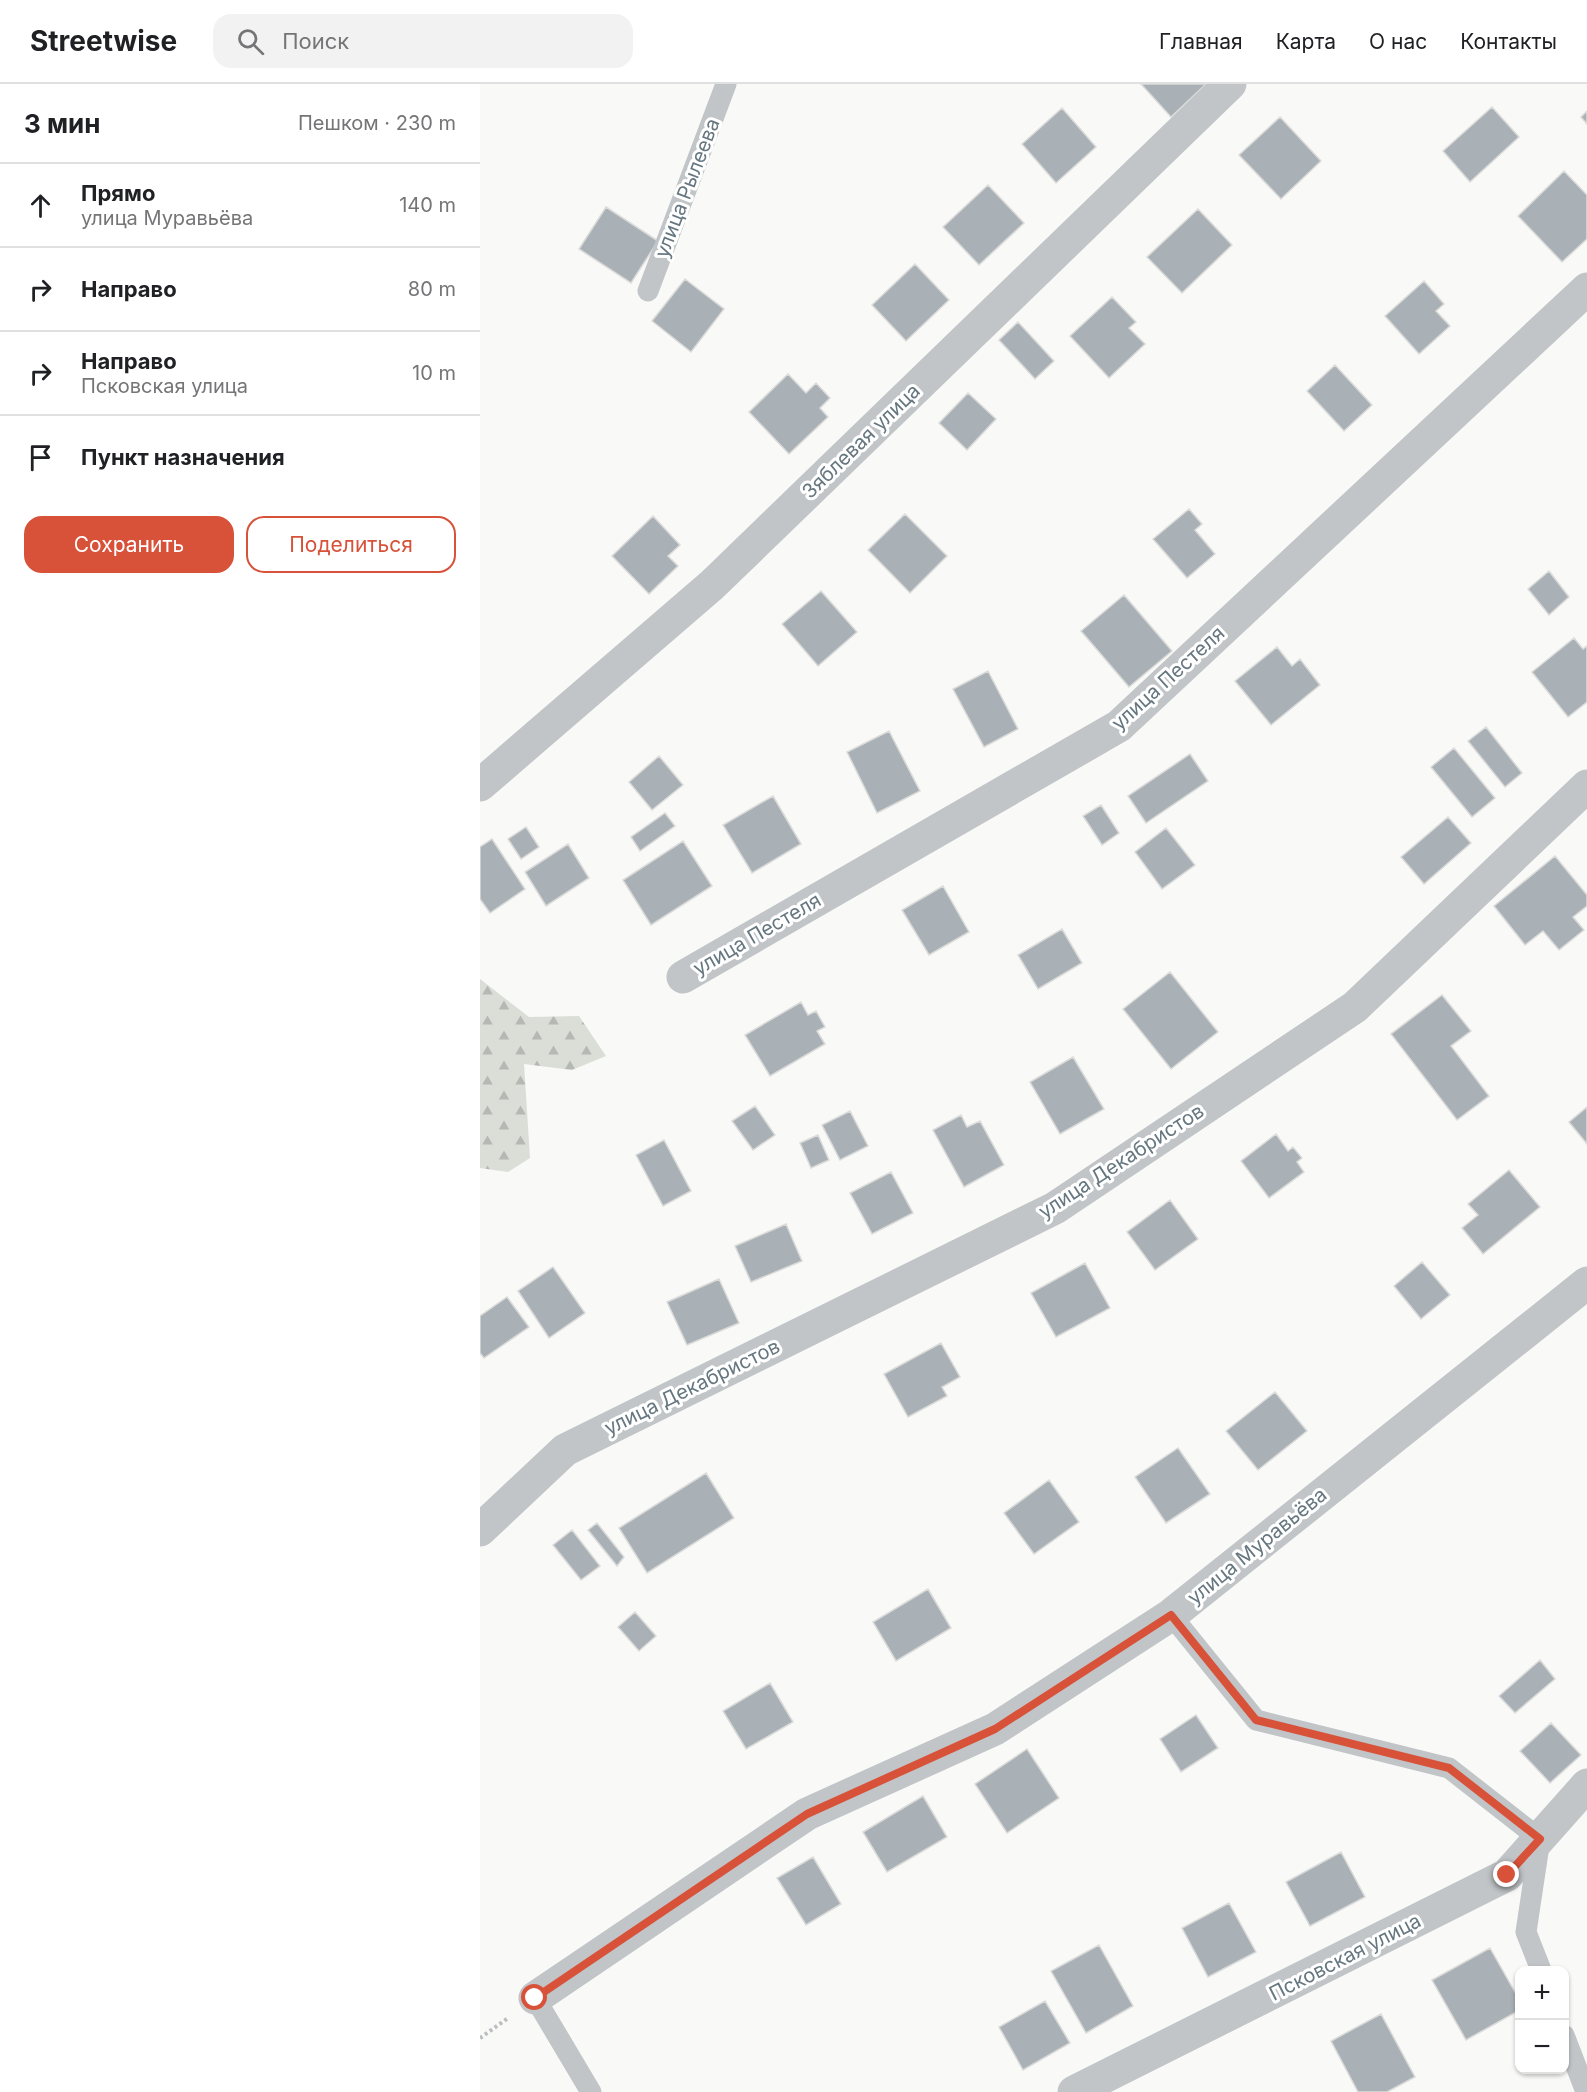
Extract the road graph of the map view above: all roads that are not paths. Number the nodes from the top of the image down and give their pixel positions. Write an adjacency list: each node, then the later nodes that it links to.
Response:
1 (726, 84): 4 (lane, улица Рылеева)
2 (1230, 84): 5 (street, Зяблевая улица)
3 (1587, 289): 7 (street, улица Пестеля)
4 (648, 291)
5 (480, 784)
6 (1587, 786): 9 (street, улица Декабристов)
7 (683, 977)
8 (1587, 1283): 10 (street, улица Муравьёва)
9 (480, 1530)
10 (1171, 1615): 12 (lane); 14 (street, улица Муравьёва)
11 (1587, 1785): 12 (street, Псковская улица)
12 (1540, 1839): 13 (lane); 17 (street, Псковская улица)
13 (1538, 1966)
14 (535, 1998): 16 (lane)
15 (1569, 2048): 18 (lane)
16 (591, 2092)
17 (1074, 2092)
18 (1586, 2092)

